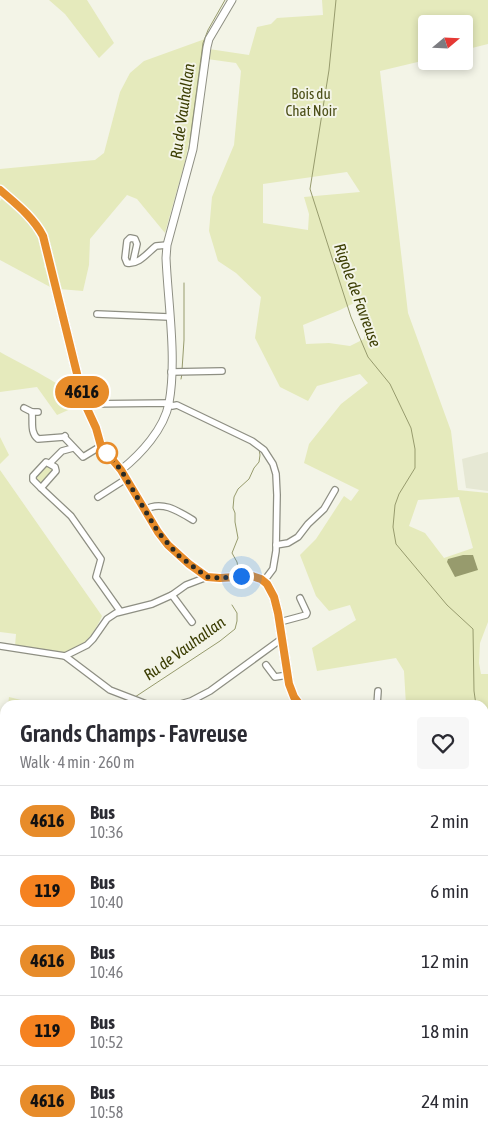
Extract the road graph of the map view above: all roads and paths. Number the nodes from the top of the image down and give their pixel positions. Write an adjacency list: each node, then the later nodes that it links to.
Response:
1 (232, 0): 3 (street)
2 (0, 190): 10 (main road)
3 (167, 245): 4 (street); 6 (street)
4 (133, 262)
5 (97, 314): 6 (street)
6 (170, 317): 8 (street)
7 (222, 371): 8 (street)
8 (171, 372): 9 (street)
9 (168, 403): 10 (street); 15 (street); 22 (street)
10 (85, 404): 12 (main road)
11 (24, 408): 13 (street)
12 (101, 446): 13 (street); 15 (main road)
13 (73, 448): 14 (street)
14 (50, 463): 17 (street); 17 (street)
15 (121, 470): 16 (main road)
16 (126, 479): 19 (street); 20 (main road)
17 (40, 488): 27 (street)
18 (335, 490): 22 (street)
19 (98, 497)
20 (144, 510): 21 (street); 23 (main road)
21 (192, 520)
22 (276, 545): 24 (street)
23 (207, 577): 24 (main road); 25 (street)
24 (264, 581): 29 (main road)
25 (172, 595): 27 (street); 28 (street)
26 (300, 598): 29 (street)
27 (120, 611): 32 (street)
28 (192, 622)
29 (280, 622): 30 (main road)
30 (283, 640): 34 (main road); 37 (street)
31 (0, 646): 32 (street)
32 (65, 656): 36 (street)
33 (266, 665): 34 (street)
34 (288, 675): 38 (main road)
35 (378, 691): 39 (street)
36 (133, 700)
37 (190, 700)
38 (297, 700)
39 (377, 700)

